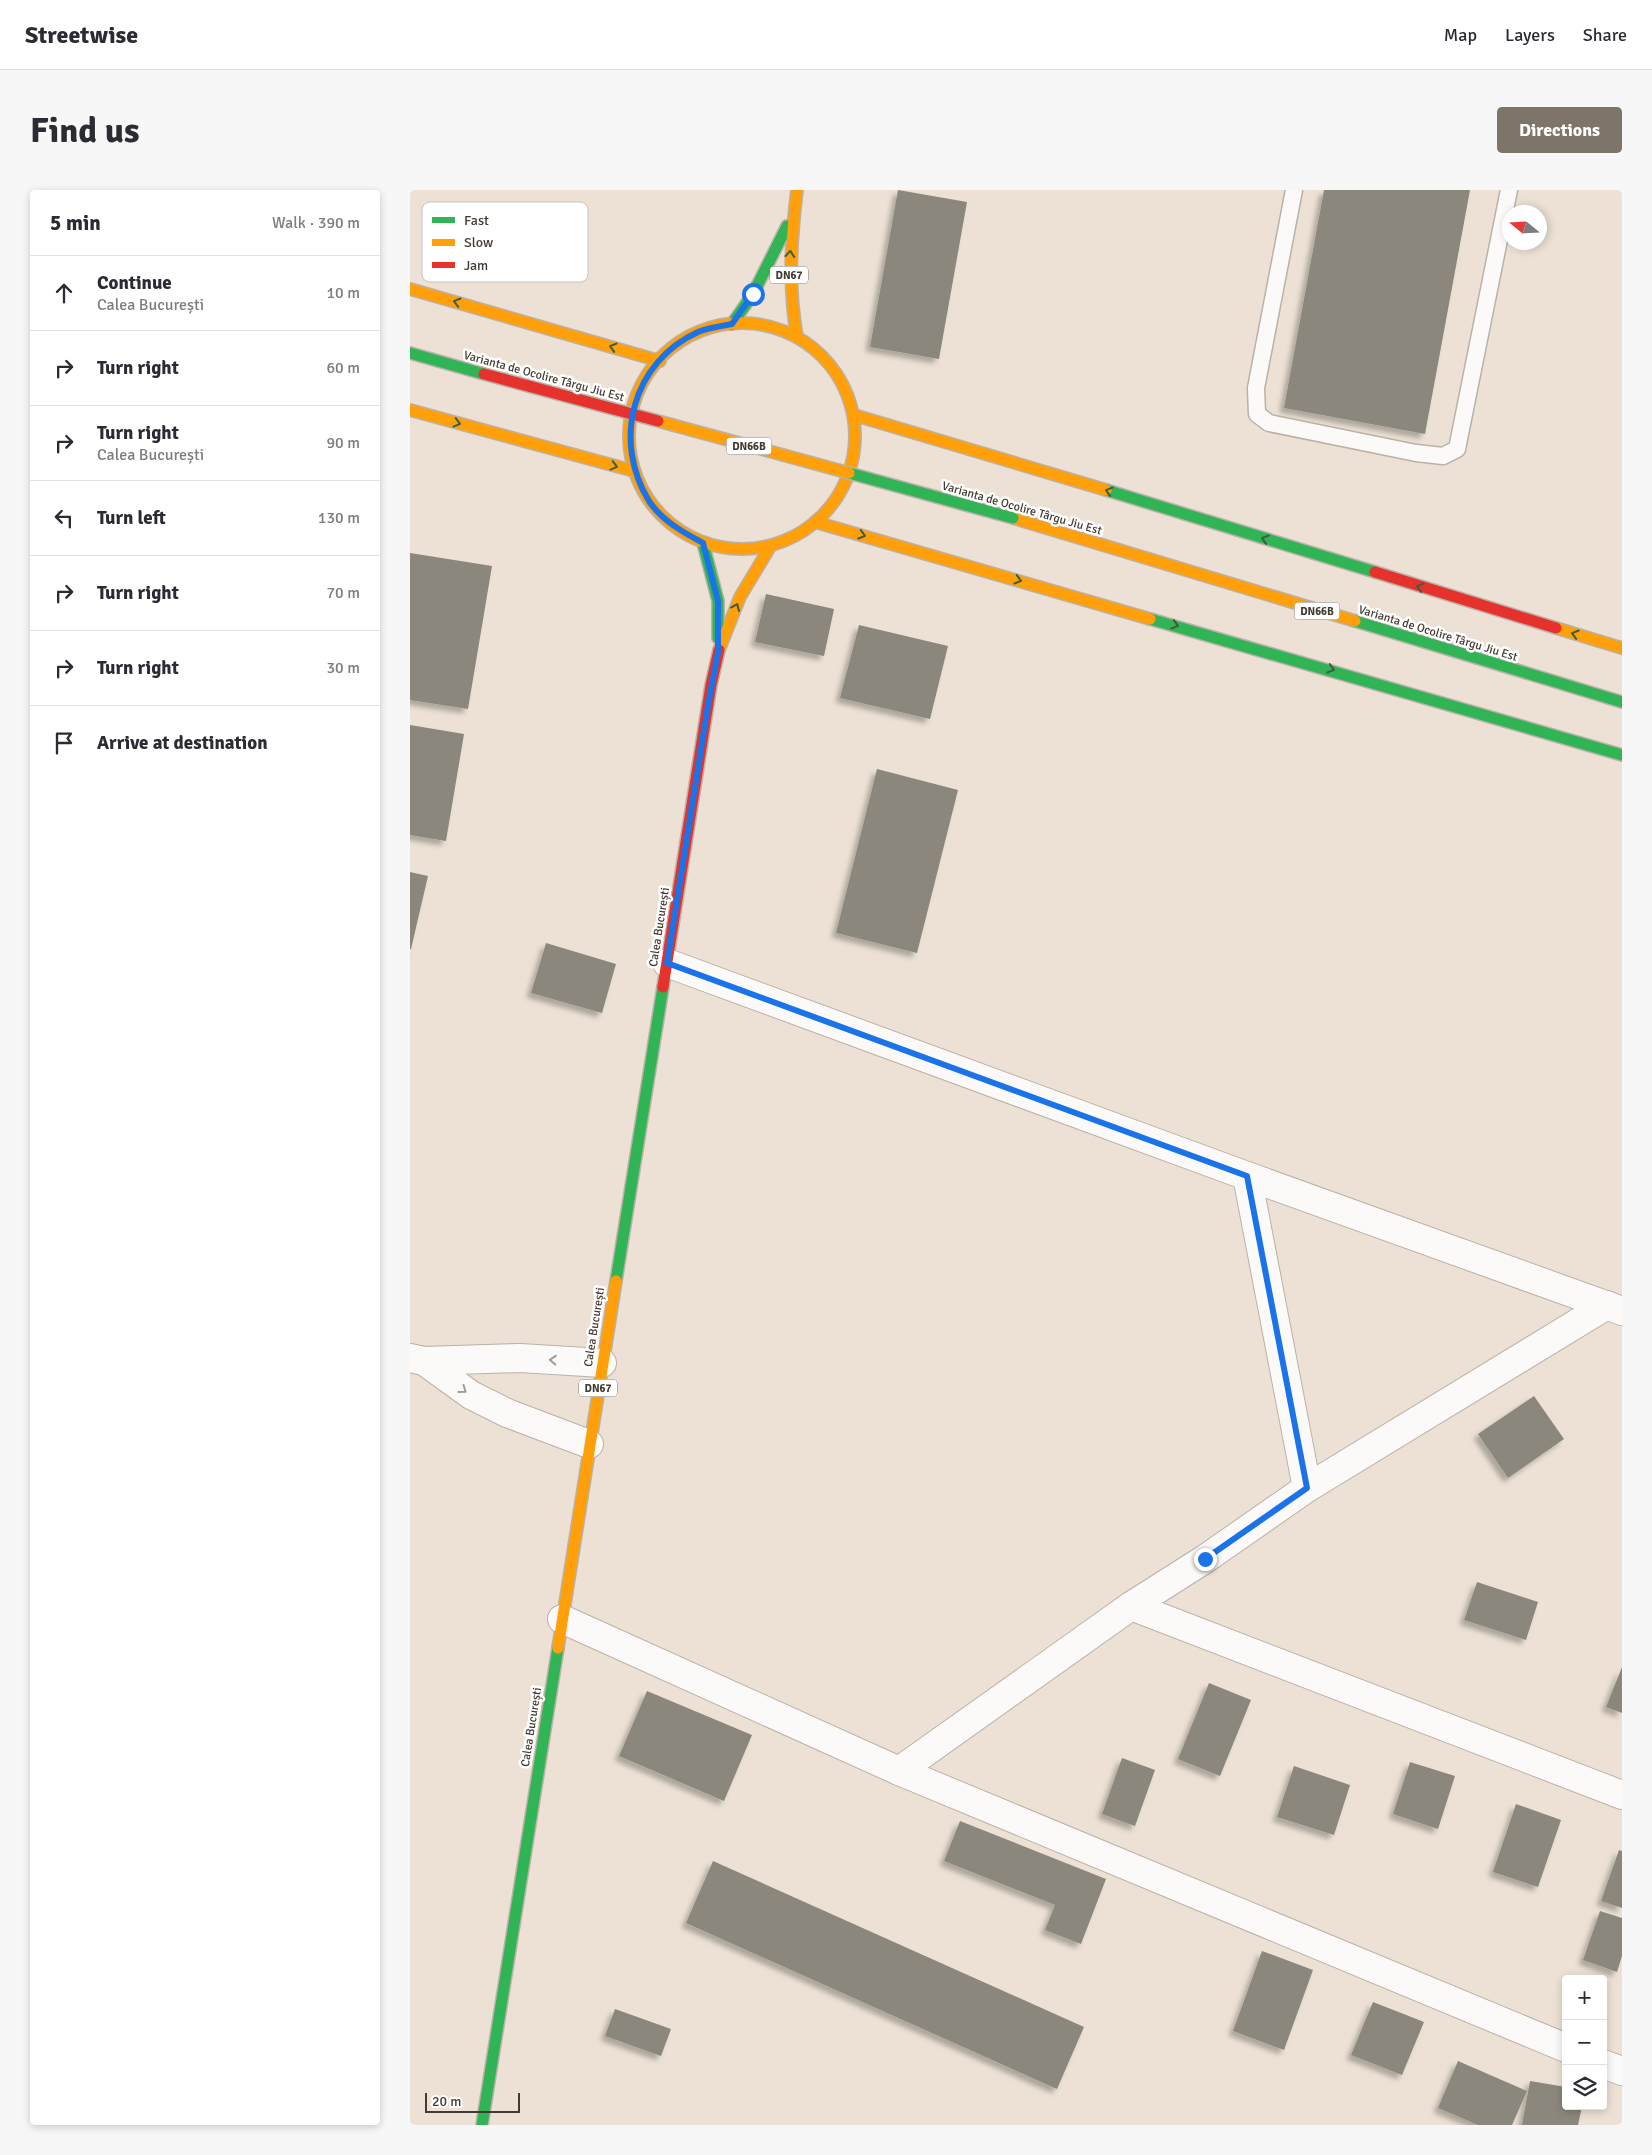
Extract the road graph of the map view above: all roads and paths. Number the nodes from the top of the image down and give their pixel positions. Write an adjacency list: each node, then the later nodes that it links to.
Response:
1 (797, 190): 4 (main road, DN67)
2 (1294, 190): 3 (lane)
3 (1509, 190)
4 (794, 213): 6 (main road); 7 (main road, DN67, one-way to 4)
5 (410, 289): 9 (main road, one-way to 5)
6 (732, 324): 7 (main road); 9 (main road)
7 (796, 336): 11 (main road)
8 (410, 353): 18 (main road, Varianta de Ocolire Târgu Jiu Est / DN66B, bridge)
9 (660, 361): 12 (main road)
10 (410, 410): 12 (main road, one-way to 12)
11 (854, 416): 13 (main road); 16 (main road, one-way to 11)
12 (634, 472): 14 (main road)
13 (815, 522): 15 (main road); 19 (main road, one-way to 19)
14 (703, 543): 15 (main road); 17 (main road, Calea București)
15 (770, 546): 17 (main road, Calea București / DN67, one-way to 15)
16 (1622, 648)
17 (718, 652): 20 (main road, Calea București / DN67)
18 (1622, 702)
19 (1622, 754)
20 (667, 963): 21 (street); 24 (main road, Calea București / DN67)
21 (1247, 1176): 22 (street); 26 (street)
22 (1614, 1308): 26 (street)
23 (417, 1359): 24 (street, one-way to 23); 25 (street, one-way to 25)
24 (602, 1363): 25 (main road, Calea București / DN67)
25 (589, 1444): 28 (main road, Calea București / DN67)
26 (1307, 1488): 27 (street)
27 (1131, 1606): 29 (street); 30 (street)
28 (562, 1619): 29 (street); 34 (main road, Calea București / DN67)
29 (899, 1771): 31 (street)
30 (1622, 1796)
31 (1562, 2046)
32 (1605, 2065): 33 (street)
33 (1622, 2072)
34 (482, 2125)

